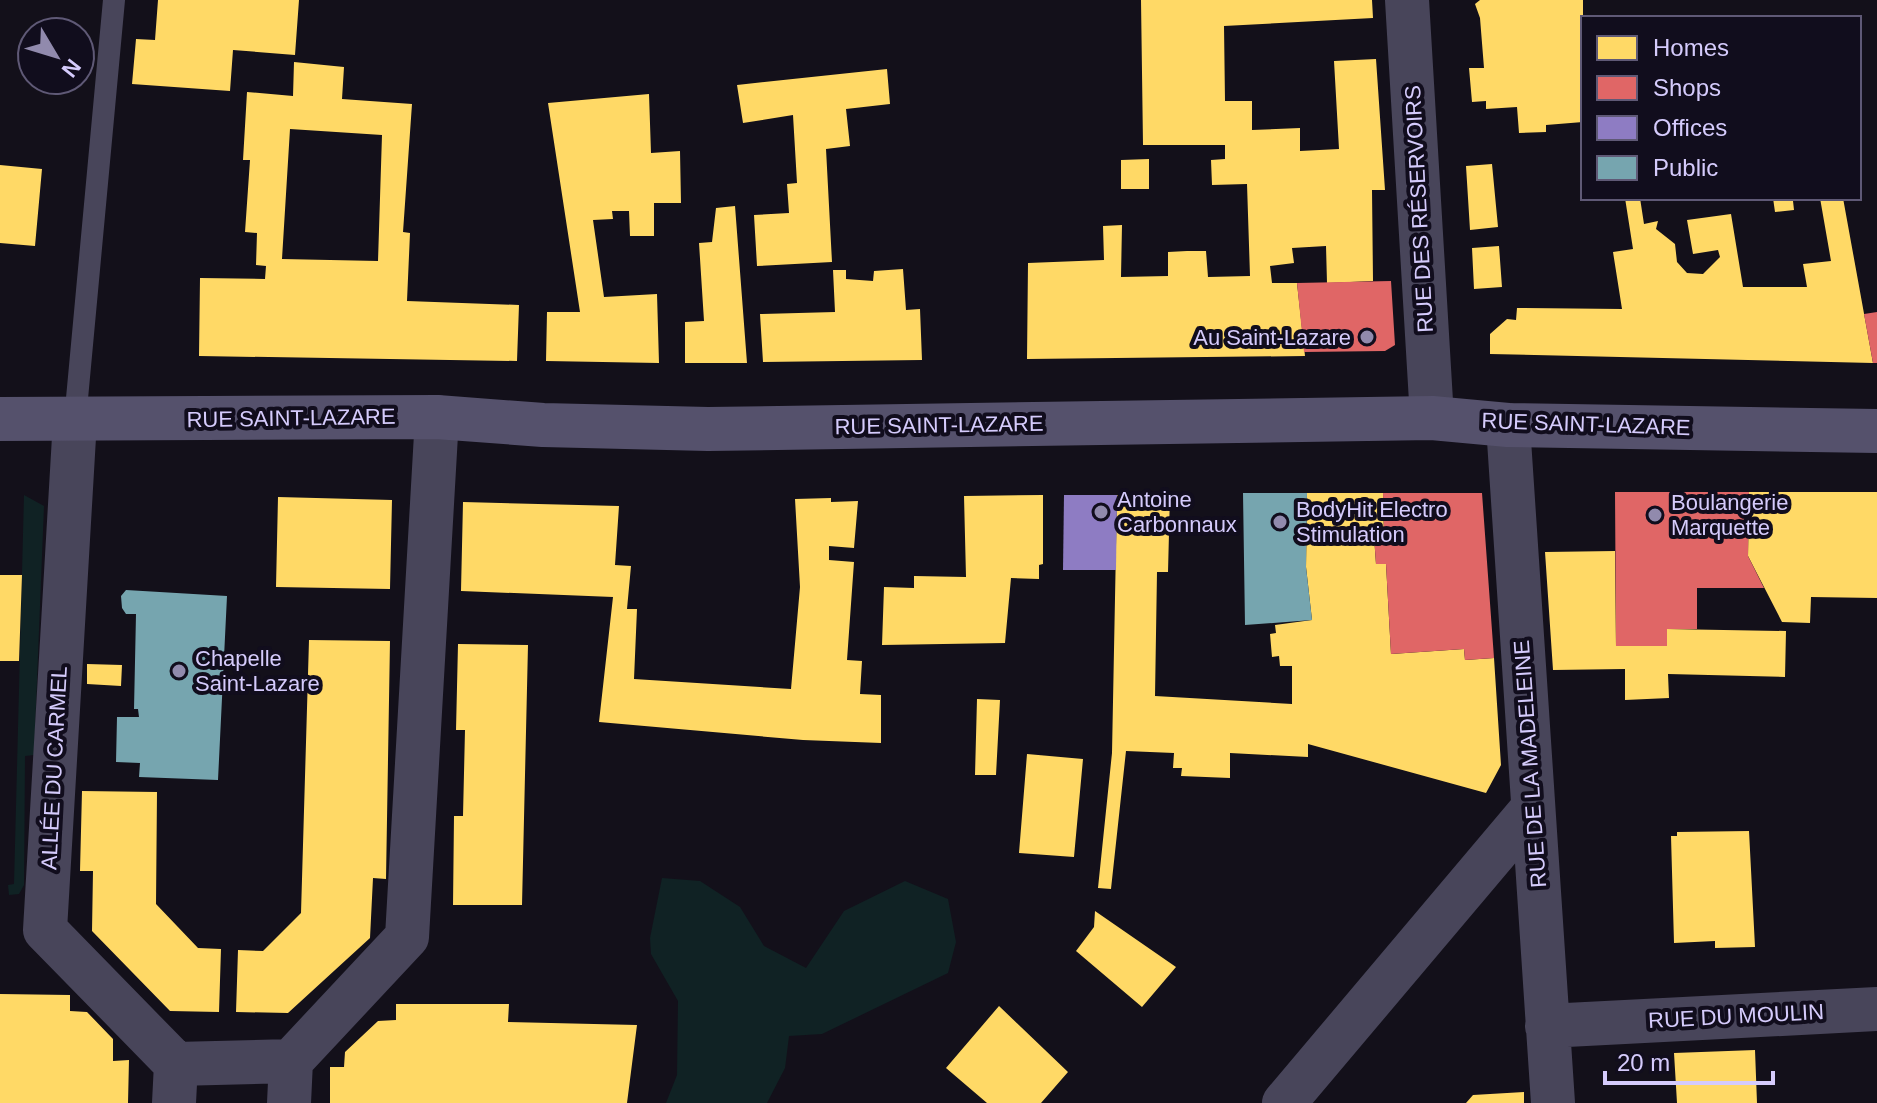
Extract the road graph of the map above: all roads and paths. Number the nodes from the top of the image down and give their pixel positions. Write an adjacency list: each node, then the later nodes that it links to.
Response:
1 (114, 0): 6 (lane)
2 (1407, 0): 4 (street, RUE DES RÉSERVOIRS)
3 (437, 417): 4 (main road, RUE SAINT-LAZARE); 6 (main road, RUE SAINT-LAZARE); 12 (street, ALLÉE DU CARMEL)
4 (1432, 418): 7 (main road, RUE SAINT-LAZARE)
5 (0, 419): 6 (main road, RUE SAINT-LAZARE)
6 (75, 420): 13 (street, ALLÉE DU CARMEL)
7 (1508, 425): 8 (main road, RUE SAINT-LAZARE); 9 (street, RUE DE LA MADELEINE)
8 (1877, 431)
9 (1533, 808): 11 (street, RUE DE LA MADELEINE); 14 (street)
10 (1877, 1009): 11 (street, RUE DU MOULIN)
11 (1547, 1026): 15 (street, RUE DE LA MADELEINE)
12 (290, 1082): 13 (street, ALLÉE DU CARMEL)
13 (175, 1083)
14 (1284, 1103)
15 (1553, 1103)

